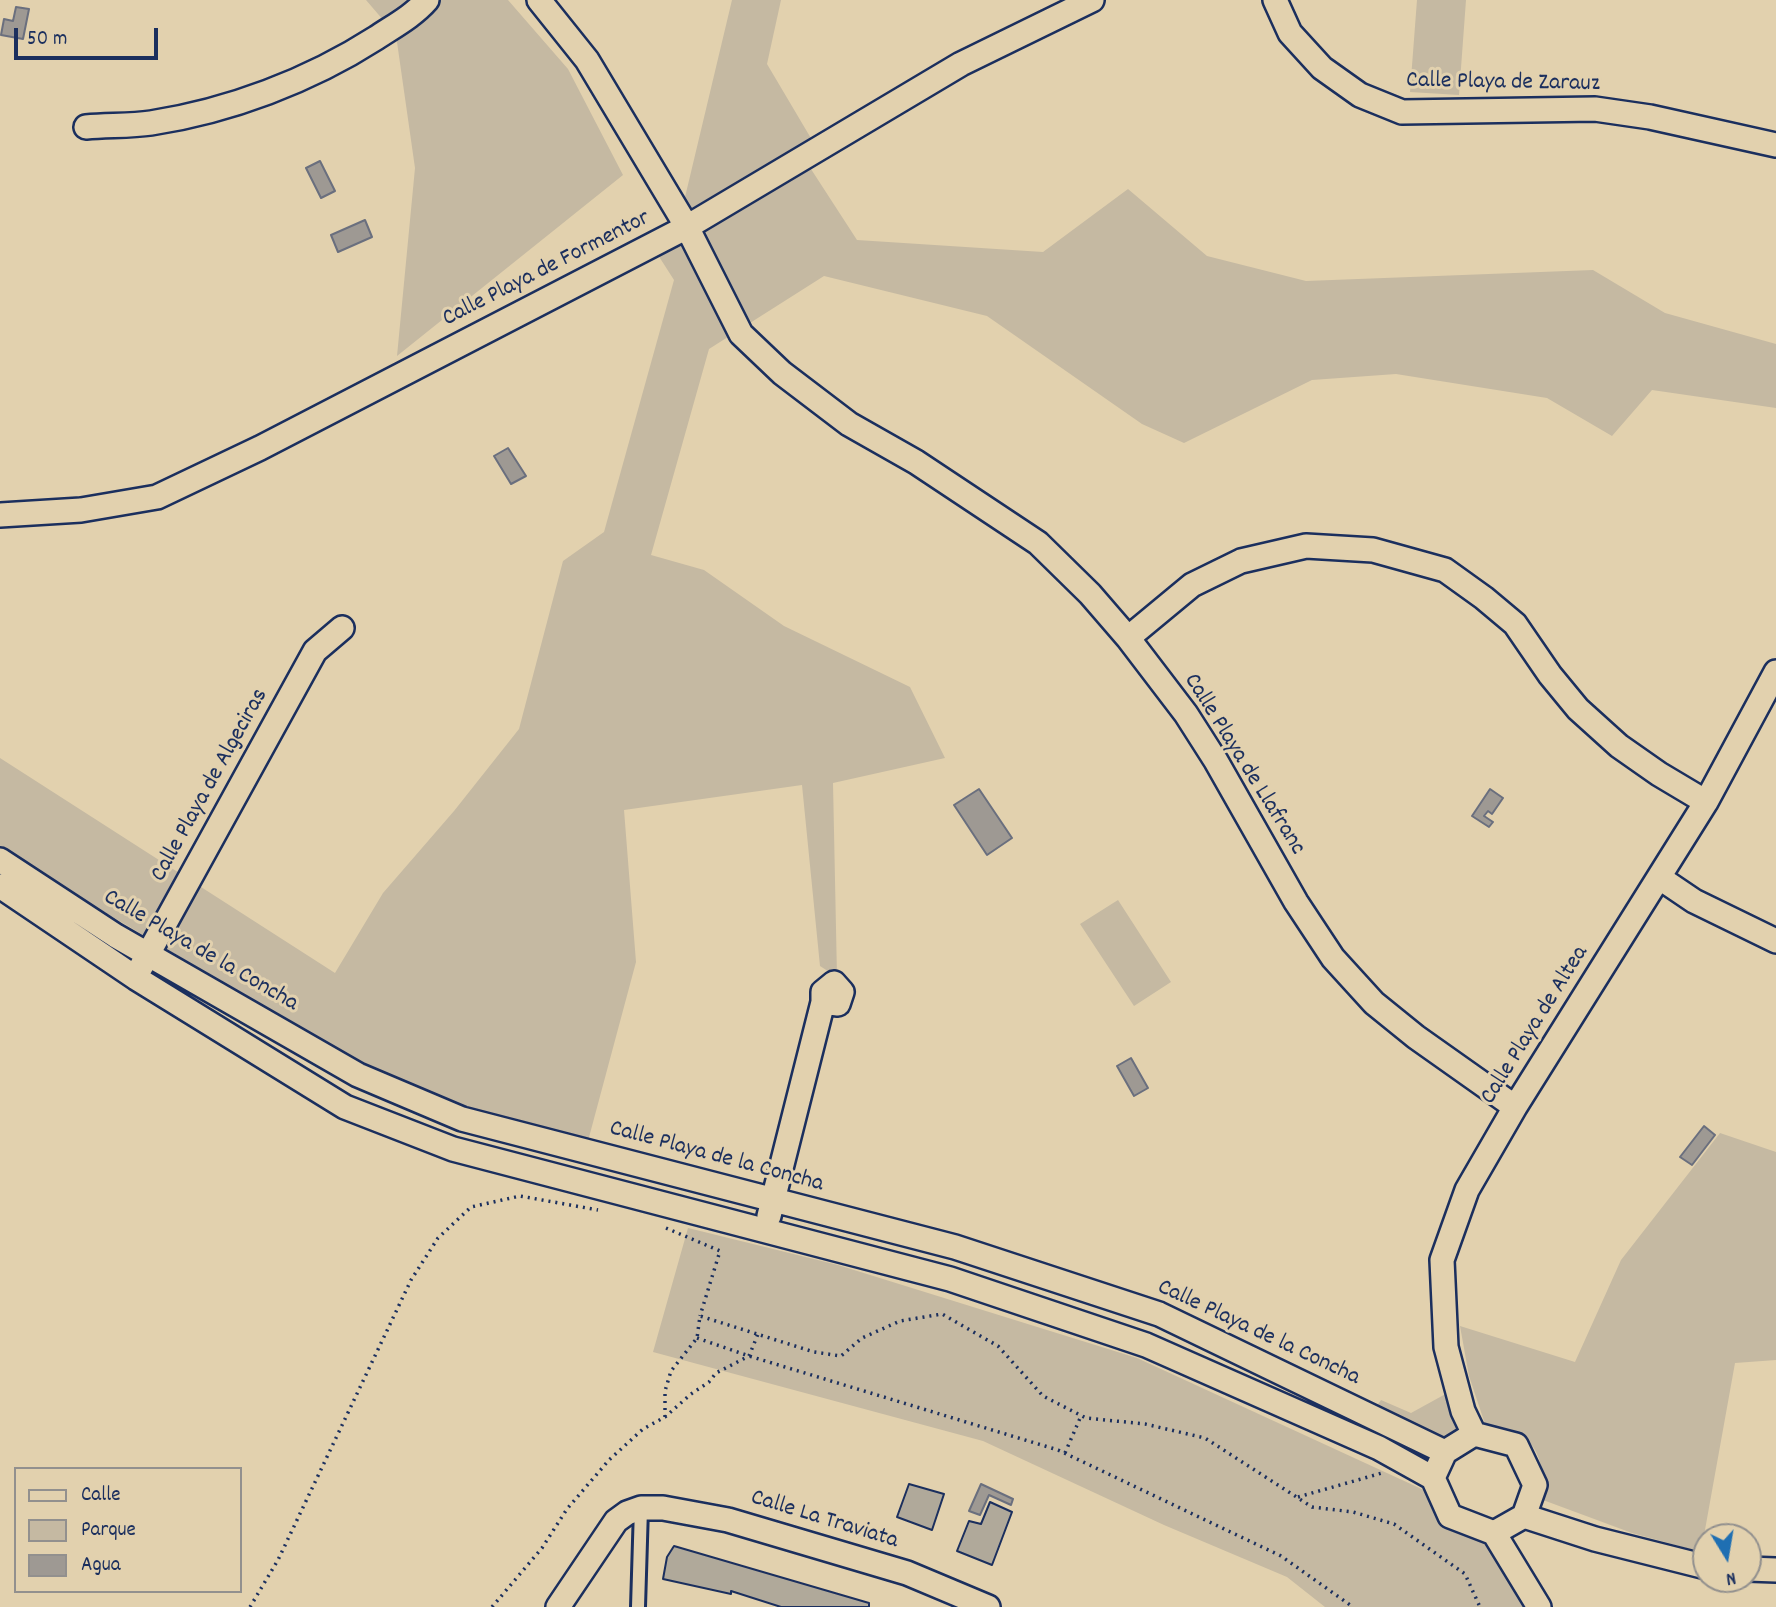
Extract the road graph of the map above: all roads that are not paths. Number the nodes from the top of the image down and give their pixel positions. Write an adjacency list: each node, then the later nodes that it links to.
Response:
1 (427, 0): 5 (street)
2 (539, 0): 7 (street, Calle Playa de Llafranc)
3 (1092, 0): 7 (street, Calle Playa de Formentor)
4 (1275, 0): 6 (street, Calle Playa de Zarauz)
5 (86, 127)
6 (1776, 145)
7 (687, 227): 8 (street, Calle Playa de Formentor); 10 (street, Calle Playa de Llafranc)
8 (0, 515)
9 (342, 628): 17 (street, Calle Playa de Algeciras)
10 (1128, 638): 12 (street); 20 (street, Calle Playa de Llafranc)
11 (1776, 672): 12 (street, Calle Playa de Altea)
12 (1706, 803): 14 (street, Calle Playa de Altea)
13 (0, 860): 17 (street, Calle Playa de la Concha)
14 (1660, 878): 16 (street); 20 (street, Calle Playa de Altea)
15 (0, 886): 18 (street, Calle Playa de la Concha)
16 (1776, 941)
17 (148, 954): 18 (street, Calle Playa de Algeciras); 21 (street, Calle Playa de la Concha)
18 (136, 978): 22 (street, Calle Playa de la Concha)
19 (823, 1002): 21 (street)
20 (1515, 1107): 23 (street, Calle Playa de Altea)
21 (772, 1201): 22 (street); 24 (street, Calle Playa de la Concha)
22 (765, 1232): 25 (street, Calle Playa de la Concha)
23 (1474, 1434): 24 (street); 27 (street)
24 (1445, 1452): 25 (street)
25 (1433, 1478): 28 (street)
26 (640, 1508): 30 (street); 31 (lane); 32 (street, Calle La Traviata)
27 (1524, 1516): 28 (street); 29 (street)
28 (1494, 1533): 33 (street)
29 (1692, 1563)
30 (558, 1607)
31 (638, 1607)
32 (988, 1607)
33 (1539, 1607)

